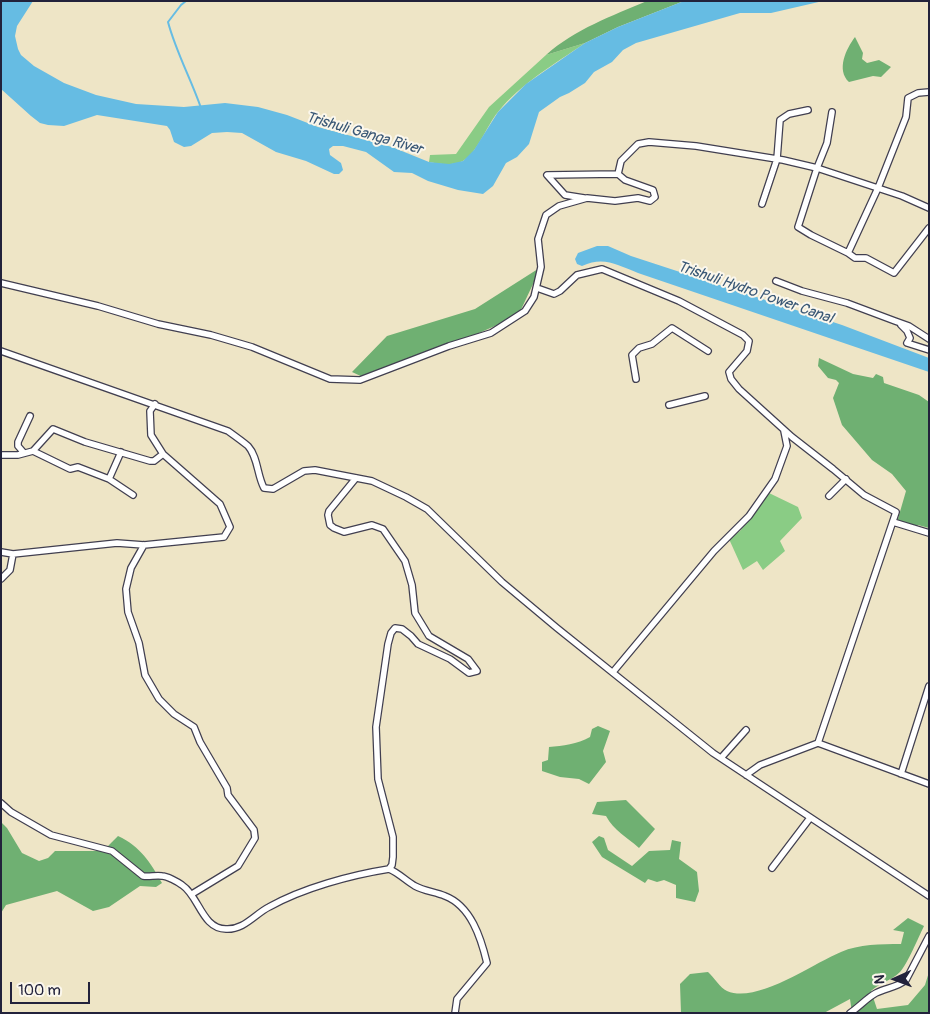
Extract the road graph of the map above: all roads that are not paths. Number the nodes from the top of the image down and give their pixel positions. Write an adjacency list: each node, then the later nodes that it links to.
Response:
1 (929, 92): 7 (street)
2 (808, 110): 4 (street)
3 (832, 112): 5 (street)
4 (777, 159): 5 (street); 6 (street); 9 (street)
5 (817, 168): 7 (street); 12 (street)
6 (618, 174): 8 (street); 8 (street)
7 (878, 188): 10 (street); 12 (street)
8 (587, 198): 15 (street)
9 (762, 204)
10 (929, 208)
11 (929, 228): 12 (street)
12 (848, 253)
13 (776, 281): 16 (street)
14 (1, 283): 15 (street)
15 (537, 288): 26 (street)
16 (896, 321): 17 (street); 19 (street)
17 (929, 339)
18 (708, 350): 21 (street)
19 (929, 350)
20 (1, 351): 23 (street)
21 (636, 379)
22 (705, 396): 24 (street)
23 (155, 404): 30 (street); 32 (street)
24 (669, 405)
25 (30, 416): 29 (street)
26 (783, 429): 34 (street); 43 (street)
27 (33, 451): 28 (street); 29 (street); 33 (street)
28 (121, 452): 30 (street); 33 (street)
29 (24, 453): 31 (street)
30 (163, 454): 39 (street)
31 (1, 455)
32 (356, 478): 43 (street); 54 (street)
33 (109, 479): 35 (street)
34 (846, 480): 36 (street); 37 (street)
35 (132, 495)
36 (829, 496)
37 (893, 522): 38 (street); 46 (street)
38 (929, 533)
39 (144, 545): 41 (street); 55 (street)
40 (1, 552): 41 (street)
41 (14, 554): 42 (street)
42 (1, 579)
43 (613, 672): 47 (street)
44 (929, 686): 48 (street)
45 (746, 730): 47 (street)
46 (818, 743): 48 (street); 49 (street)
47 (721, 758): 49 (street)
48 (900, 774): 50 (street)
49 (746, 775): 52 (street)
50 (929, 784)
51 (1, 803): 55 (street)
52 (810, 818): 53 (street); 56 (street)
53 (772, 868)
54 (389, 869): 55 (street); 58 (street)
55 (192, 894)
56 (929, 896)
57 (929, 936): 59 (street)
58 (455, 1013)
59 (850, 1013)

